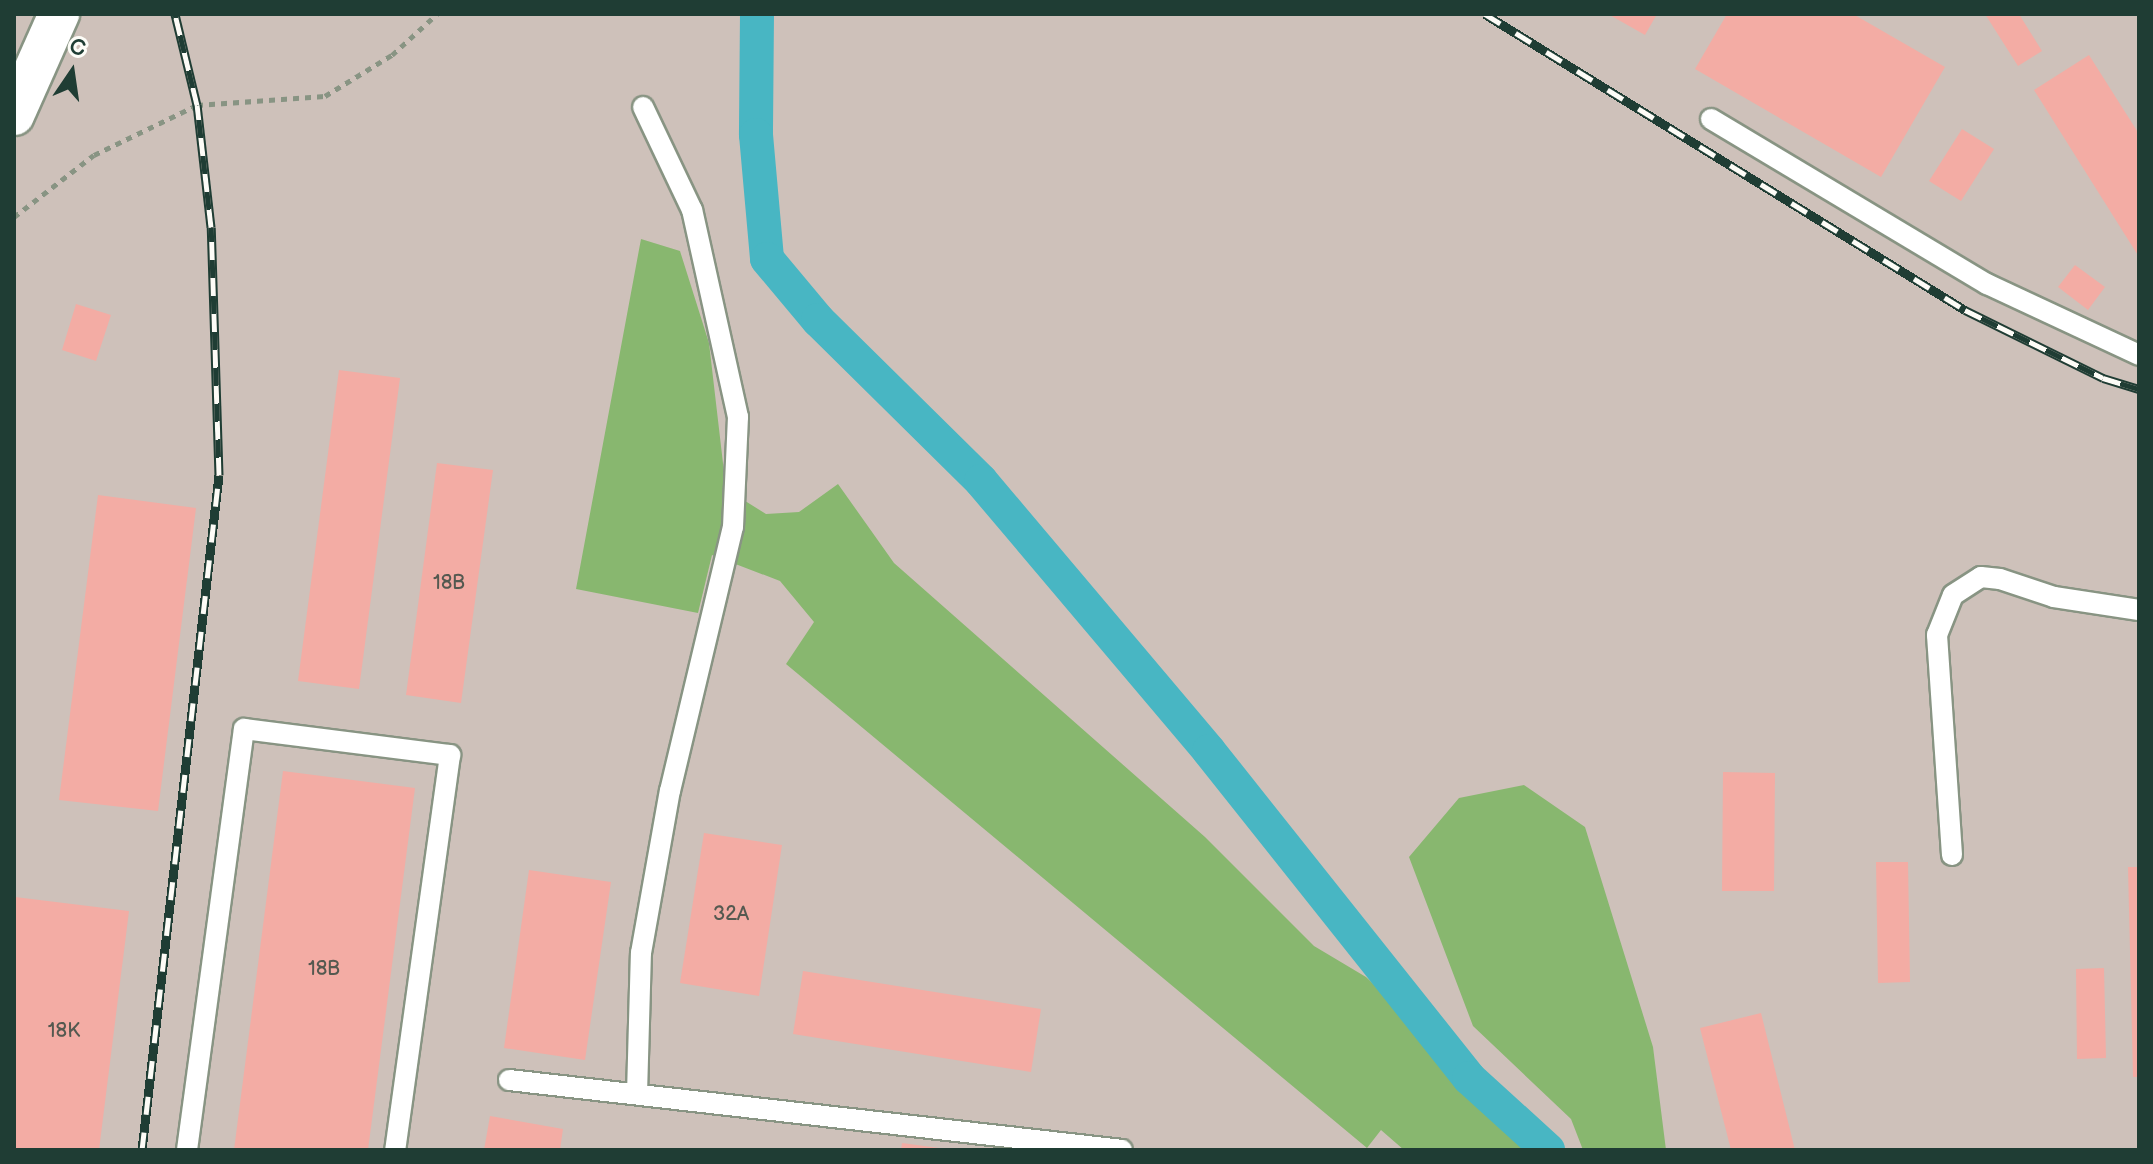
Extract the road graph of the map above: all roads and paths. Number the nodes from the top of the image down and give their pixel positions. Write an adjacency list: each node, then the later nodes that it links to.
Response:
1 (59, 14): 4 (street)
2 (437, 14): 6 (path)
3 (643, 107): 11 (lane)
4 (14, 115)
5 (1711, 119): 7 (lane)
6 (14, 217)
7 (2139, 355)
8 (2139, 610): 9 (lane)
9 (1952, 855)
10 (509, 1080): 11 (lane)
11 (637, 1094): 14 (lane)
12 (187, 1150): 13 (lane)
13 (395, 1150)
14 (1122, 1150)

